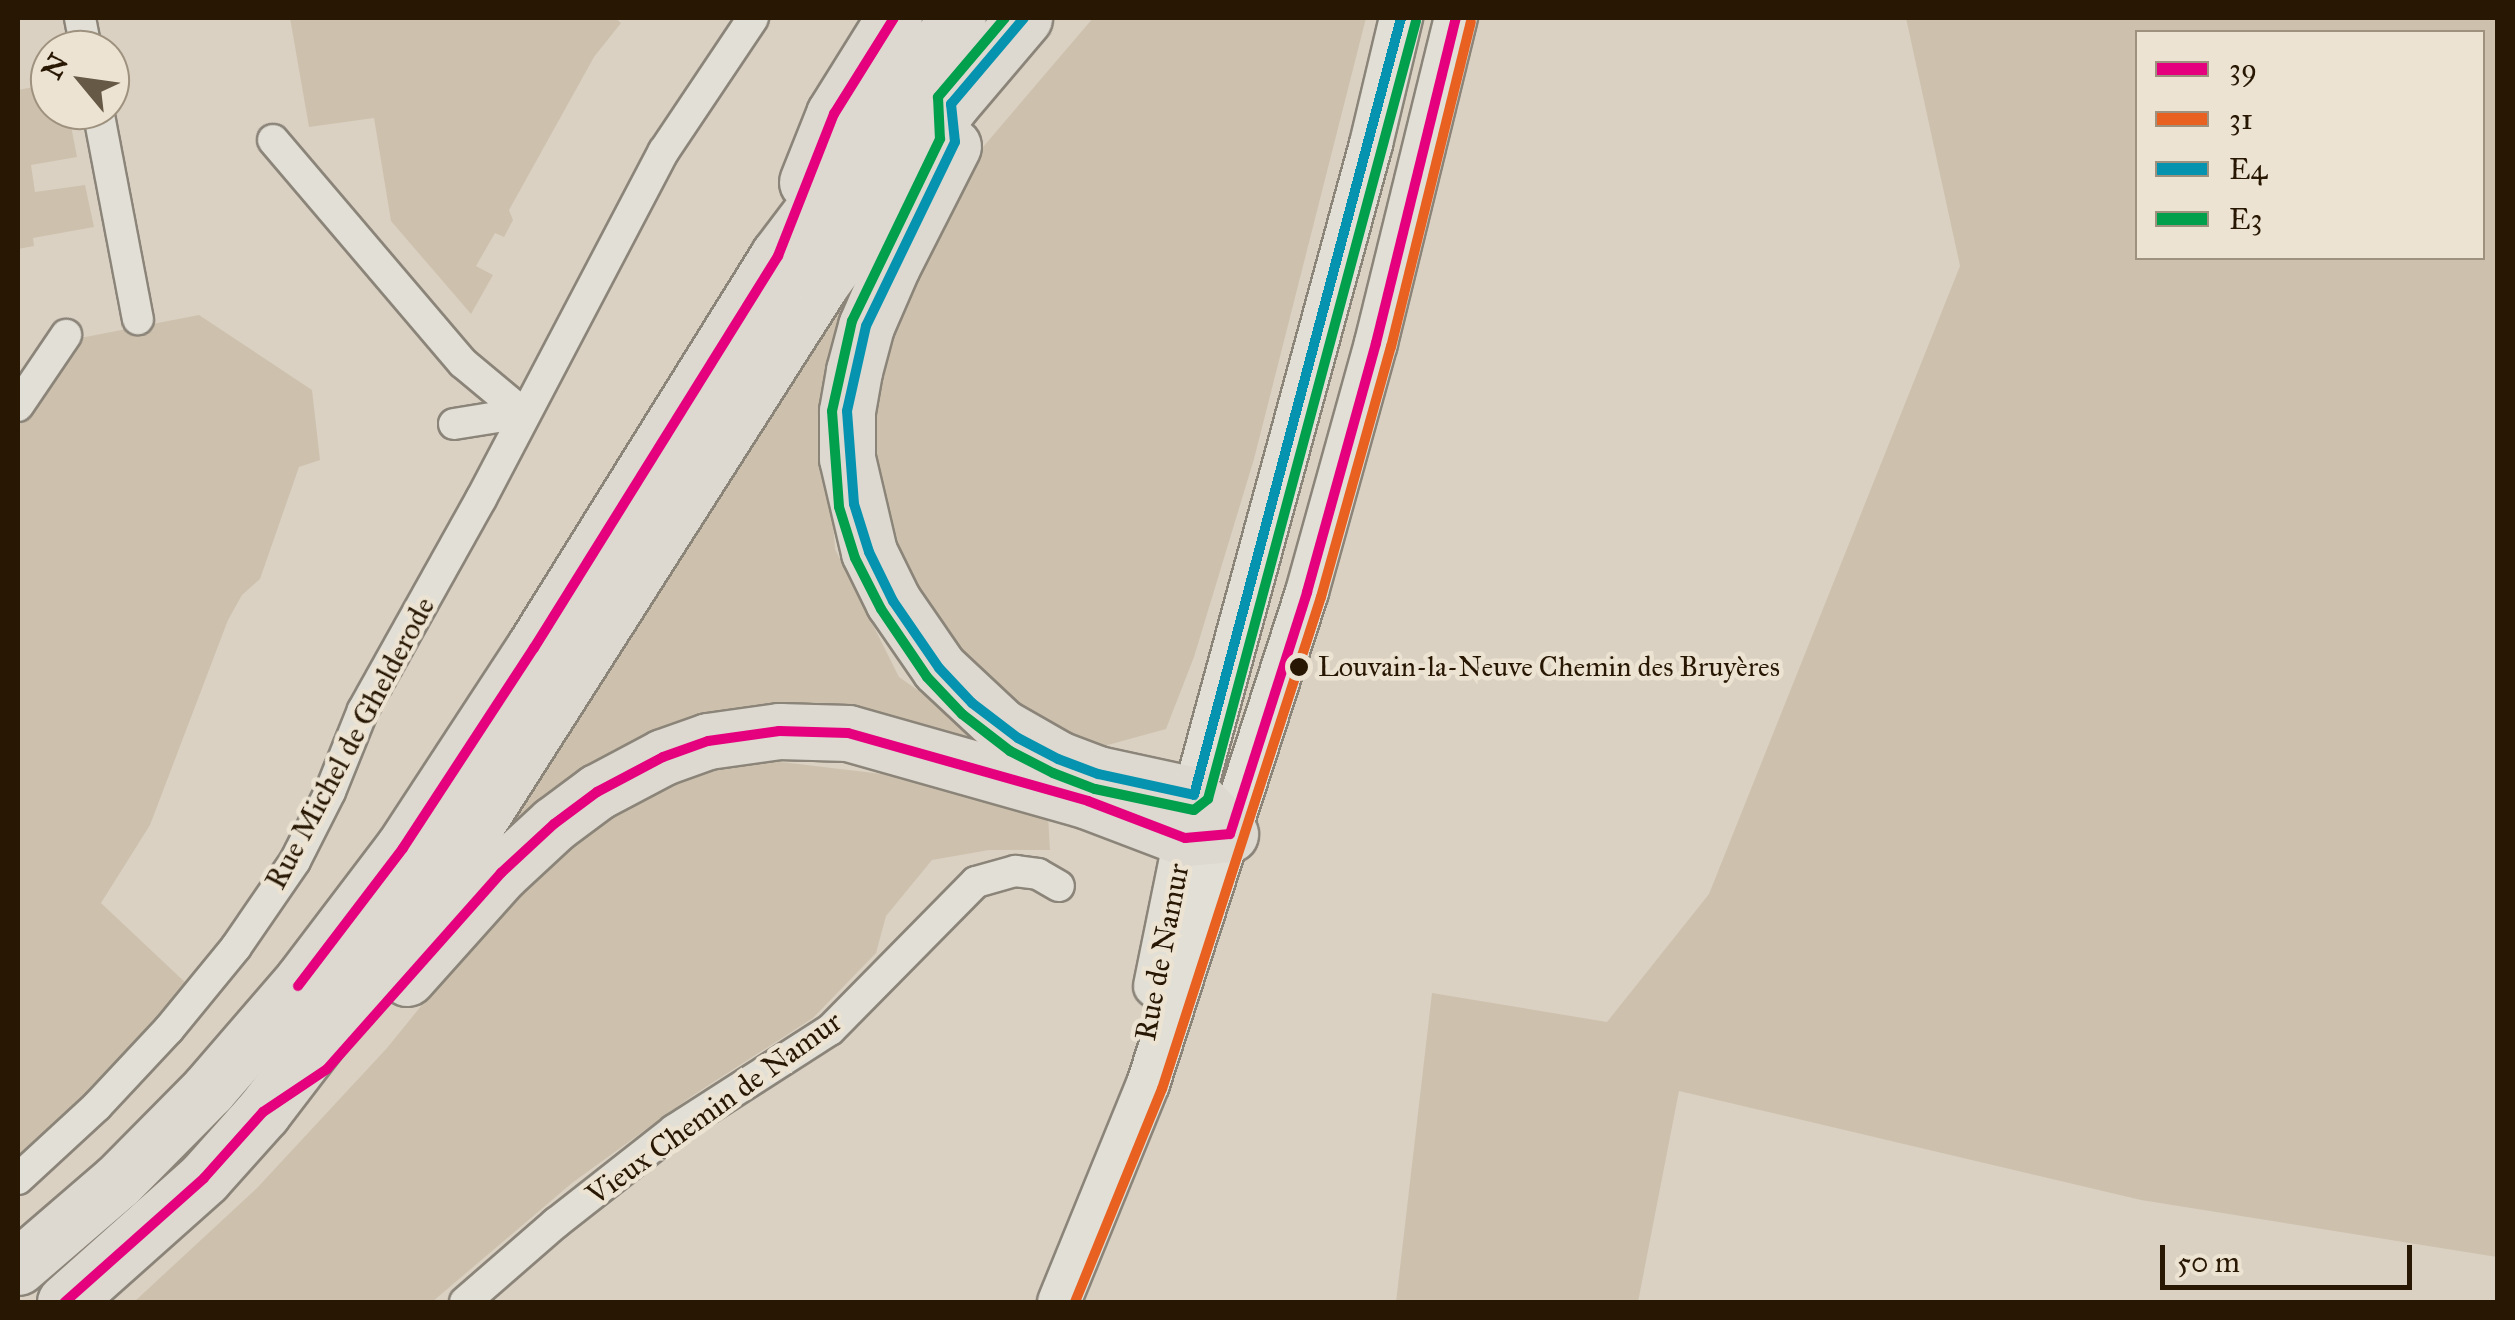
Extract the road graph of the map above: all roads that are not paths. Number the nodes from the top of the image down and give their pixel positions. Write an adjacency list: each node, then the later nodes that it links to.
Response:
1 (753, 18): 14 (street, Rue Michel de Ghelderode)
2 (894, 18): 10 (highway)
3 (958, 18): 10 (highway)
4 (1024, 18): 7 (highway)
5 (1401, 18): 16 (main road, Rue de Namur)
6 (1456, 18): 16 (main road, Rue de Namur)
7 (951, 104): 16 (highway); 18 (highway)
8 (102, 130): 11 (street)
9 (273, 140): 14 (street)
10 (778, 256): 20 (highway)
11 (138, 319)
12 (66, 334): 13 (street)
13 (18, 406)
14 (523, 413): 15 (street); 19 (street, Rue Michel de Ghelderode)
15 (454, 424)
16 (1203, 822): 18 (highway); 23 (main road, Rue de Namur)
17 (1059, 886): 22 (street, Vieux Chemin de Namur)
18 (263, 1112): 21 (highway)
19 (18, 1179)
20 (18, 1267)
21 (65, 1302)
22 (466, 1302)
23 (1059, 1302)

